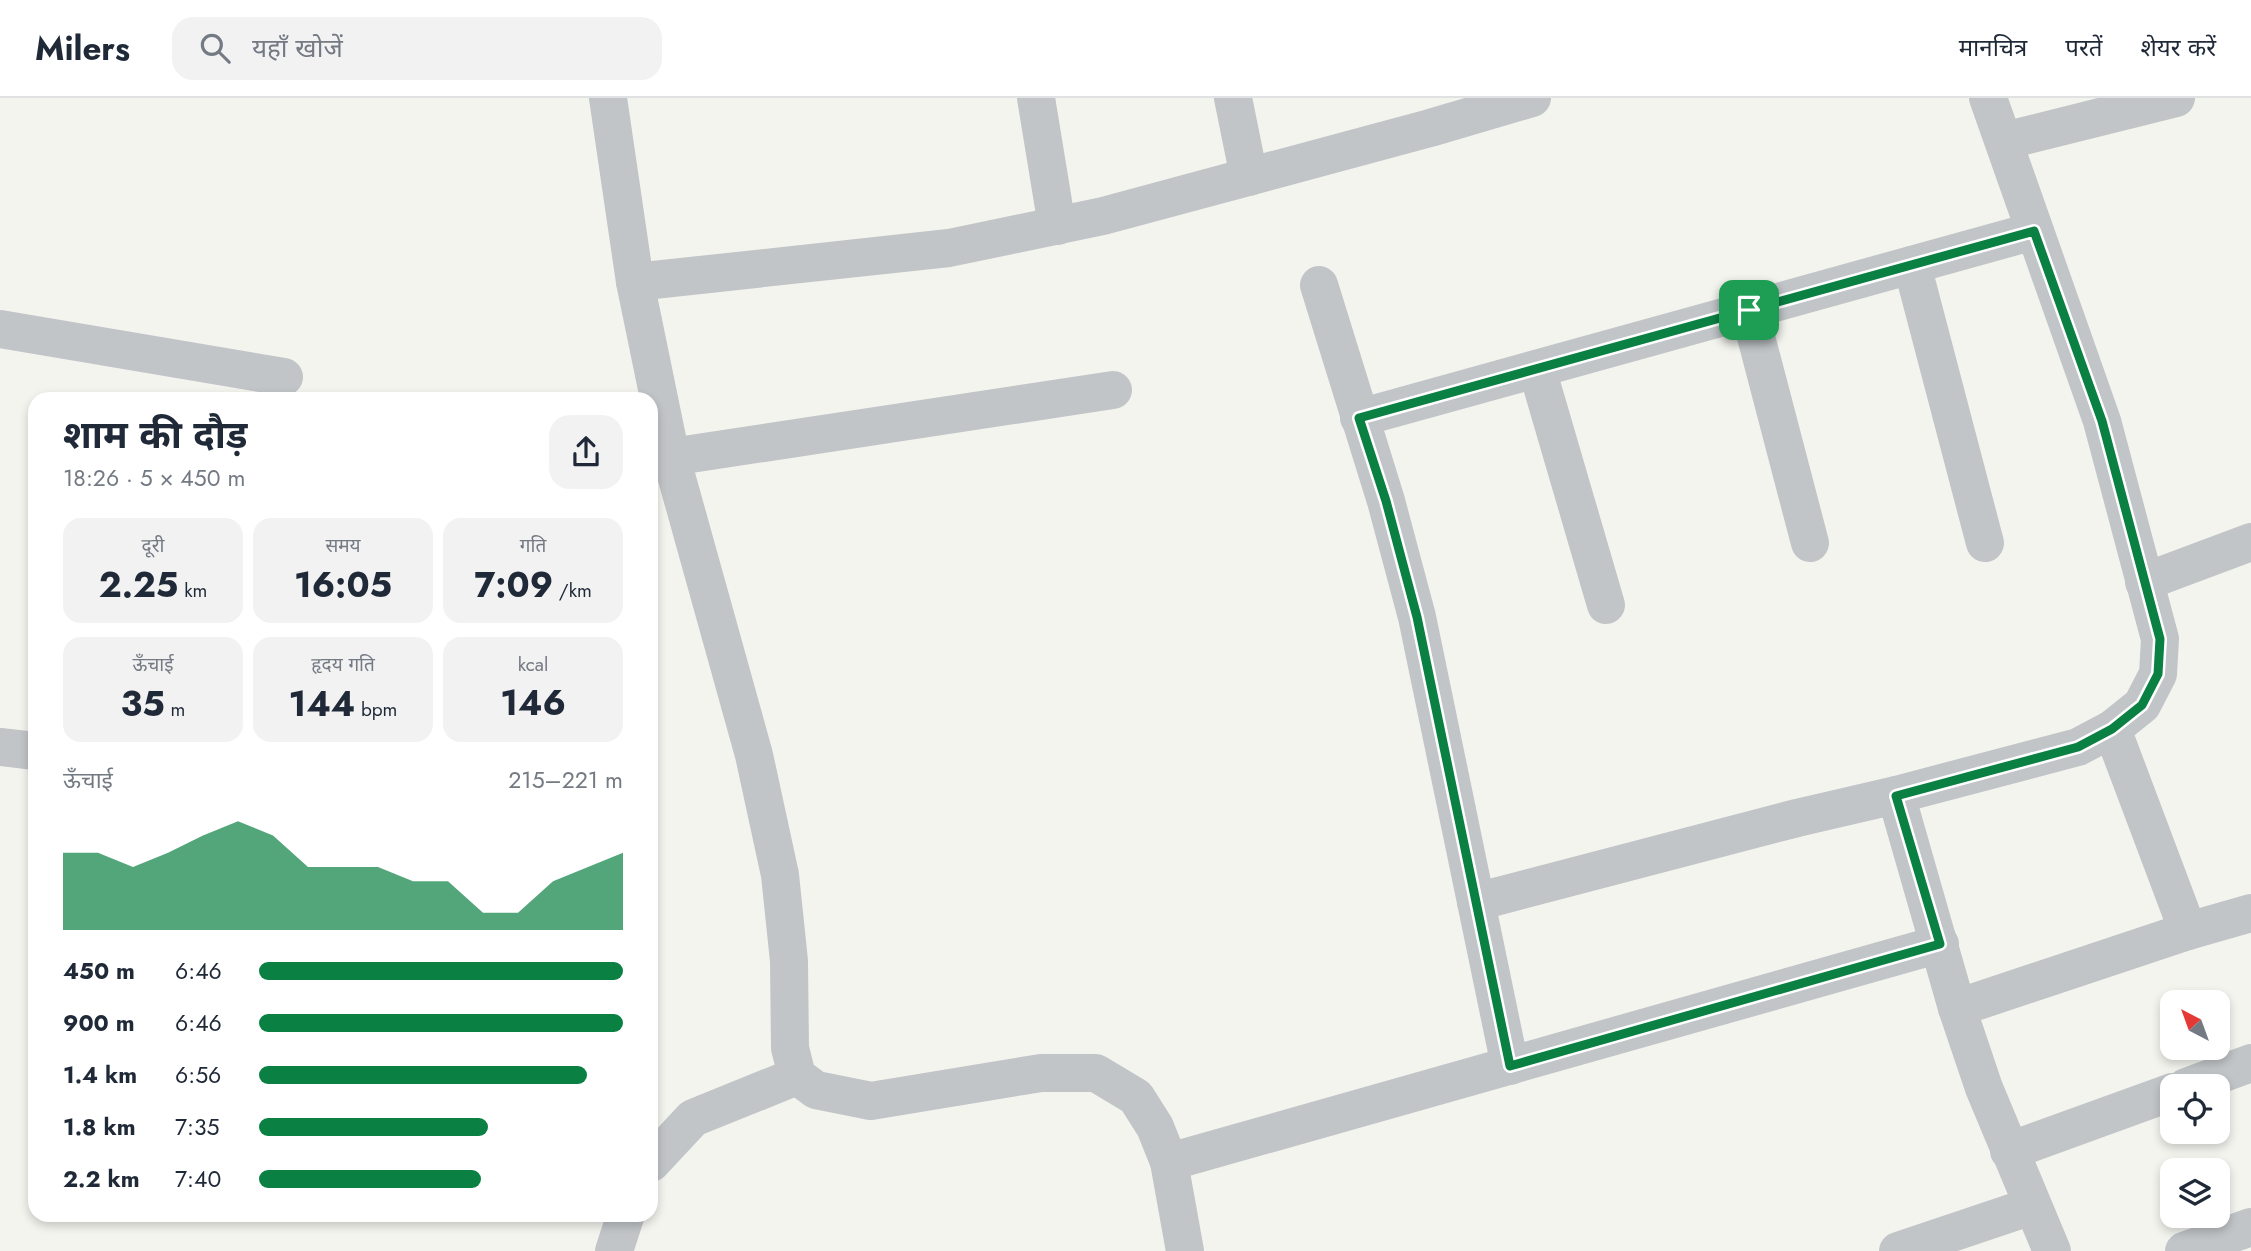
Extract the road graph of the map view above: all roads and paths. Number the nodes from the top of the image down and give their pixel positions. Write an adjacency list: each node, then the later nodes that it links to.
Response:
1 (608, 98): 13 (street)
2 (1036, 98): 10 (street)
3 (1233, 98): 9 (street)
4 (1532, 98): 7 (street)
5 (1988, 98): 8 (street)
6 (2176, 98): 8 (street)
7 (1427, 113): 9 (street)
8 (2004, 141): 11 (street)
9 (1249, 177): 10 (street)
10 (1057, 226): 13 (street)
11 (2034, 231): 12 (street); 27 (street)
12 (1912, 265): 15 (street); 26 (street)
13 (635, 282): 20 (street)
14 (1319, 285): 22 (street)
15 (1749, 310): 17 (street); 25 (street)
16 (0, 329): 18 (street)
17 (1537, 369): 22 (street); 28 (street)
18 (284, 377)
19 (1113, 390): 23 (street)
20 (658, 392)
21 (658, 394): 23 (street)
22 (1359, 418): 33 (street)
23 (671, 457): 41 (street)
24 (2251, 542): 27 (street)
25 (1810, 543)
26 (1985, 543)
27 (2144, 582): 29 (street)
28 (1606, 605)
29 (2112, 729): 32 (street); 35 (street)
30 (0, 747): 31 (street)
31 (28, 750)
32 (1896, 796): 33 (street); 36 (street)
33 (1476, 902): 39 (street)
34 (2251, 913): 35 (street)
35 (2188, 931): 37 (street)
36 (1940, 944): 37 (street); 39 (street)
37 (1957, 1007): 43 (street)
38 (2251, 1063): 40 (street)
39 (1510, 1066): 45 (street)
40 (2221, 1074)
41 (797, 1076): 44 (street); 45 (street)
42 (2160, 1096): 43 (street)
43 (2009, 1151): 46 (street)
44 (658, 1156)
45 (1169, 1162): 50 (street)
46 (2032, 1206): 51 (street); 52 (street)
47 (623, 1222): 49 (street)
48 (2251, 1227): 53 (street)
49 (614, 1251)
50 (1185, 1251)
51 (1898, 1251)
52 (2052, 1251)
53 (2184, 1251)

